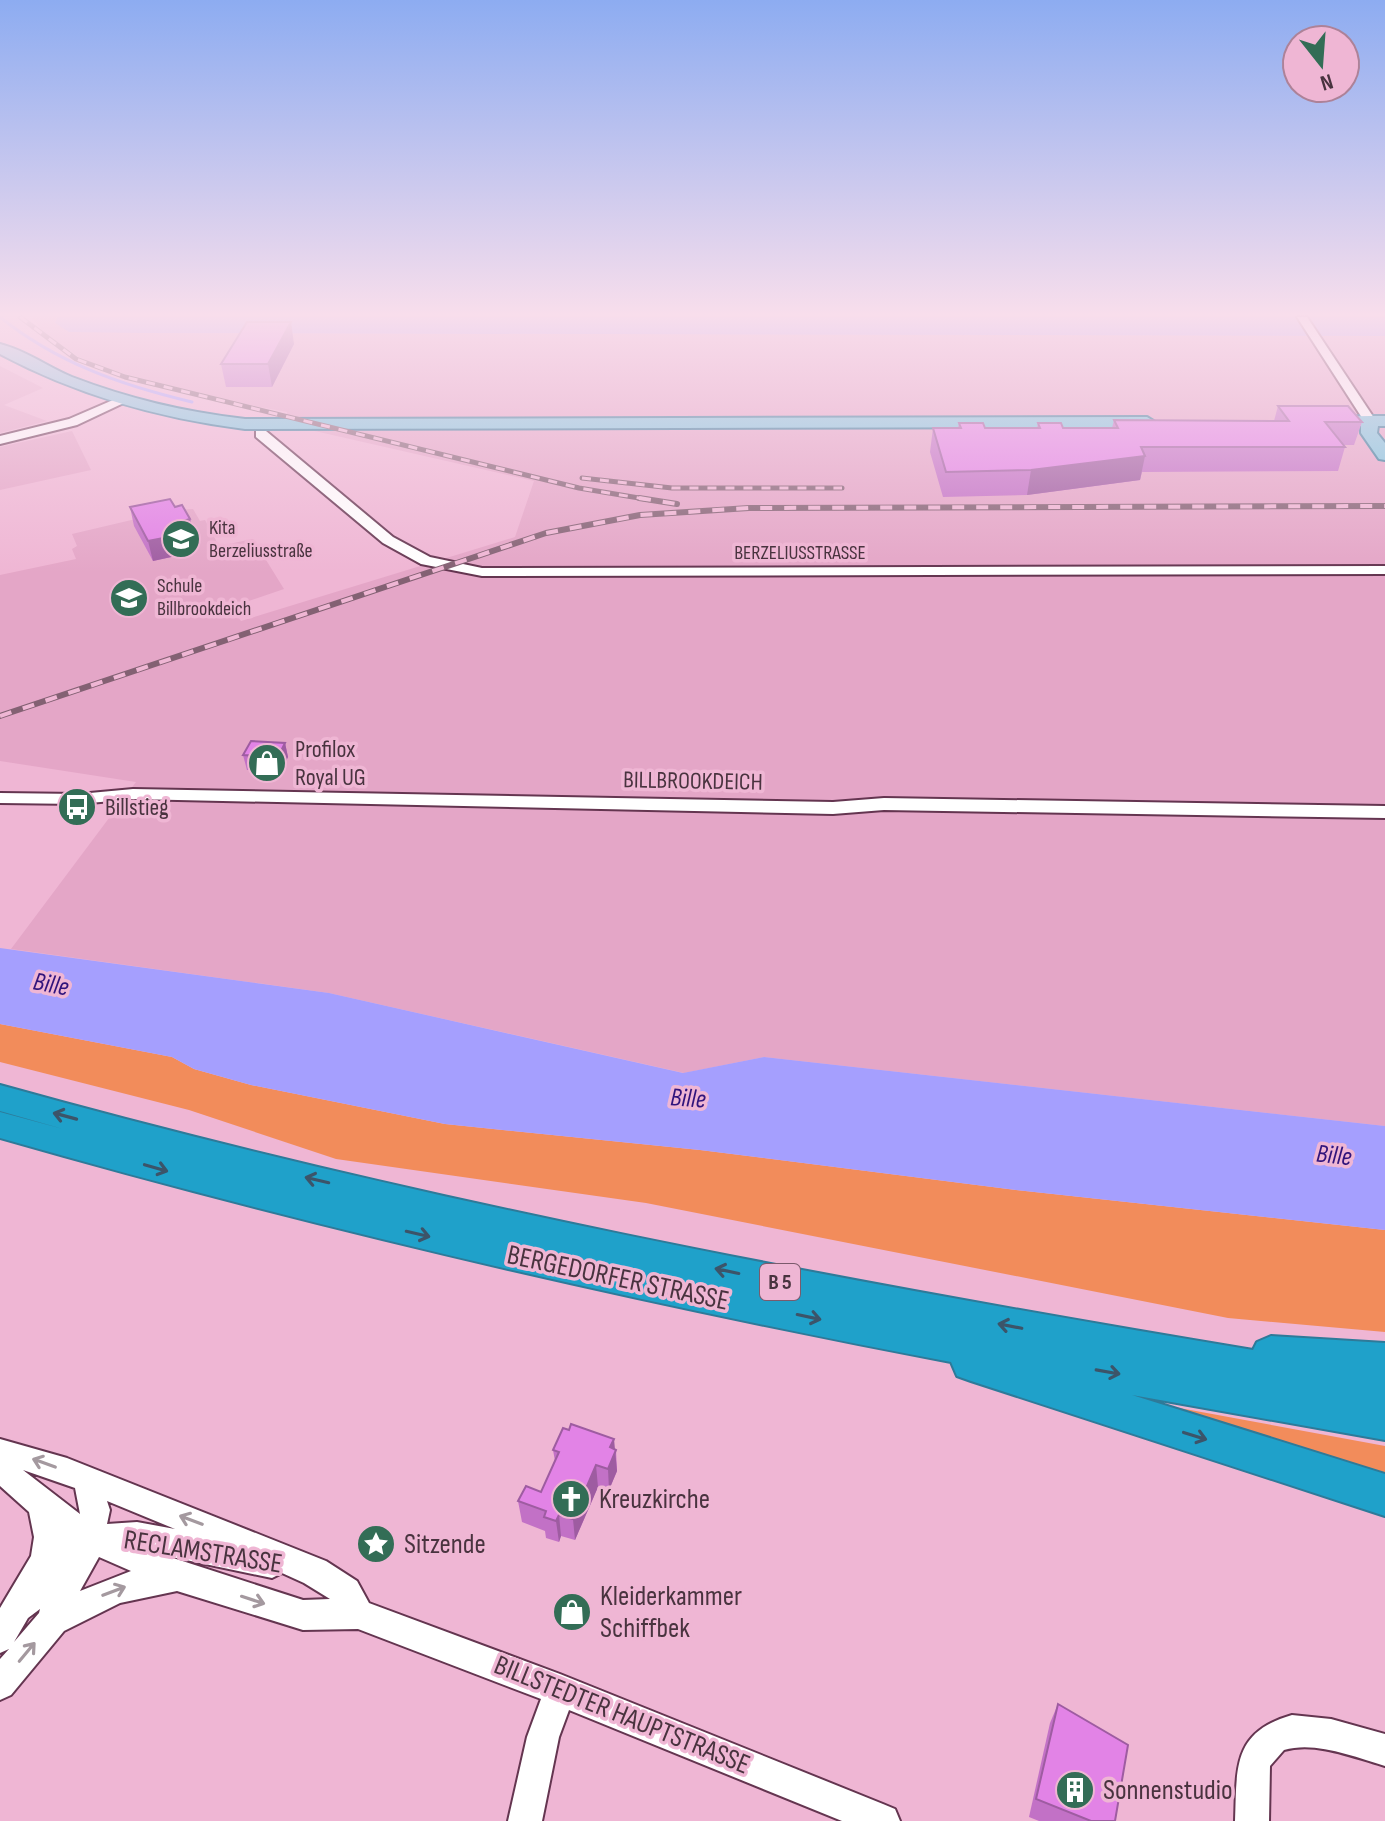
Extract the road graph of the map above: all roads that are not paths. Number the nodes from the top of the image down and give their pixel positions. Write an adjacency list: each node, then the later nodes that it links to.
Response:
1 (119, 402): 9 (street)
2 (132, 402): 5 (main road)
3 (1364, 402): 4 (street)
4 (1378, 421): 6 (main road); 8 (main road); 10 (main road)
5 (1171, 422)
6 (1310, 422)
7 (261, 434): 11 (street, BERZELIUSSTRASSE)
8 (1385, 437)
9 (0, 440)
10 (1385, 455)
11 (1385, 570)
12 (0, 798): 13 (street, BILLBROOKDEICH)
13 (1385, 812)
14 (0, 1098): 17 (highway, B 5, one-way to 14)
15 (0, 1125): 16 (highway, BERGEDORFER STRASSE / B 5, one-way to 16)
16 (866, 1329): 20 (highway, BERGEDORFER STRASSE / B 5, one-way to 20); 24 (highway, one-way to 24)
17 (1087, 1340): 18 (highway); 19 (highway, B 5)
18 (1385, 1361)
19 (1385, 1390)
20 (1385, 1421)
21 (0, 1452): 23 (street, one-way to 21)
22 (0, 1468): 25 (street, BILLSTEDTER HAUPTSTRASSE)
23 (87, 1479): 26 (street, RECLAMSTRASSE); 27 (street, one-way to 23)
24 (1385, 1495)
25 (42, 1505): 26 (street, BILLSTEDTER HAUPTSTRASSE); 29 (street, RECLAMSTRASSE)
26 (91, 1539): 27 (street, RECLAMSTRASSE); 28 (street, BILLSTEDTER HAUPTSTRASSE); 29 (street, RECLAMSTRASSE); 31 (street, RECLAMSTRASSE)
27 (315, 1572): 30 (street)
28 (178, 1576): 30 (street, BILLSTEDTER HAUPTSTRASSE, one-way to 30); 31 (street, RECLAMSTRASSE, one-way to 28)
29 (22, 1605): 32 (street, RECLAMSTRASSE)
30 (358, 1614): 34 (street, BILLSTEDTER HAUPTSTRASSE)
31 (53, 1620): 33 (street, RECLAMSTRASSE, one-way to 31)
32 (0, 1637)
33 (0, 1684)
34 (560, 1690): 36 (street); 37 (street, BILLSTEDTER HAUPTSTRASSE)
35 (1385, 1750): 38 (street)
36 (525, 1821)
37 (883, 1821)
38 (1252, 1821)

